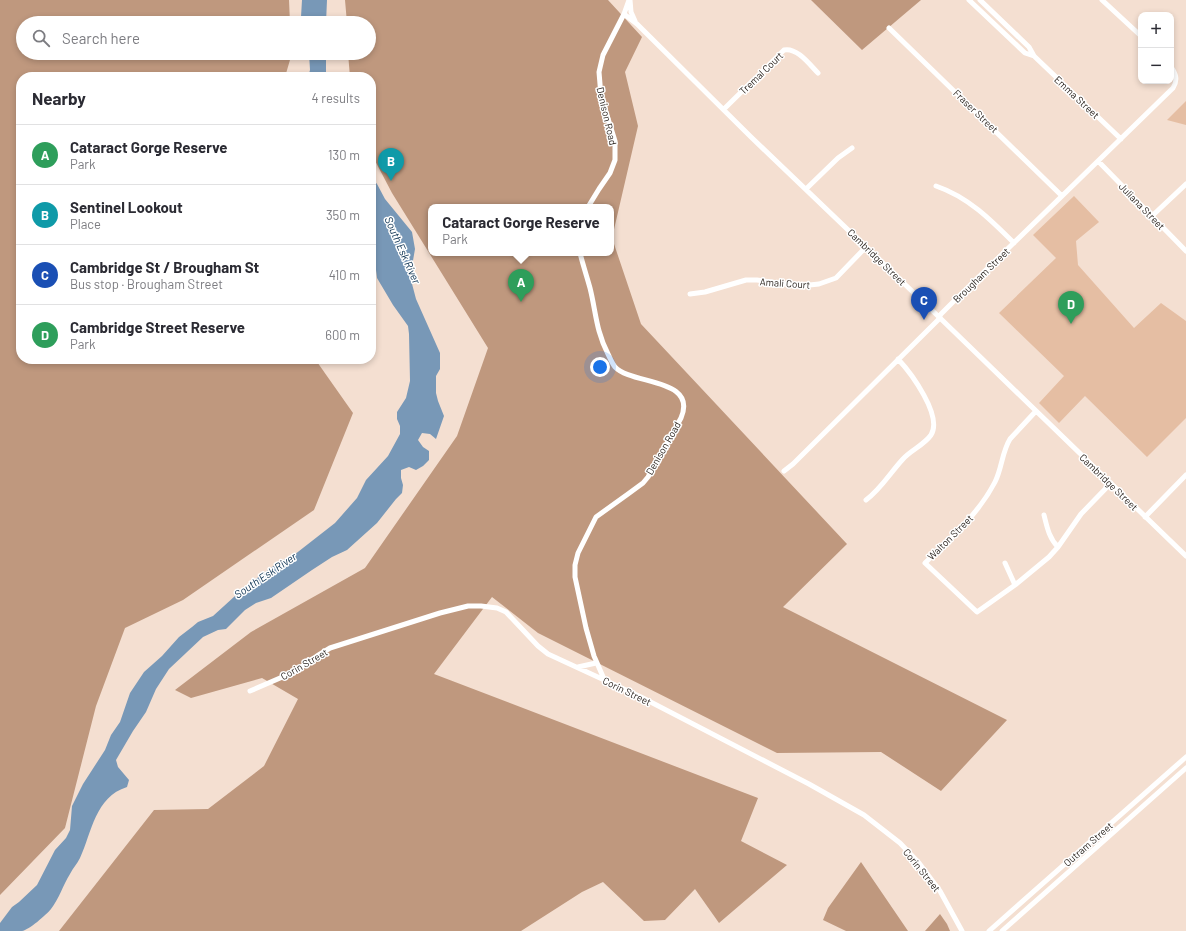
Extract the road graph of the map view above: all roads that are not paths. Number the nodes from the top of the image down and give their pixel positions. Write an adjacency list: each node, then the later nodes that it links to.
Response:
1 (629, 0): 5 (street, Denison Road); 6 (street, Cambridge Street)
2 (969, 0): 9 (street, Emma Street)
3 (980, 0): 9 (street, Emma Street)
4 (1102, 0): 8 (street)
5 (624, 14): 6 (street, Cambridge Street); 20 (street, Denison Road)
6 (637, 24): 12 (street, Cambridge Street)
7 (889, 28): 19 (street, Fraser Street)
8 (1138, 33)
9 (1034, 56): 13 (street, Emma Street)
10 (818, 73): 12 (street, Tremal Court)
11 (1174, 73): 13 (street, Brougham Street)
12 (724, 109): 18 (street, Cambridge Street)
13 (1121, 139): 15 (street, Brougham Street)
14 (852, 148): 18 (street)
15 (1098, 161): 19 (street, Brougham Street); 21 (street, Juliana Street)
16 (1186, 184): 21 (street)
17 (936, 186): 22 (street)
18 (806, 189): 23 (street, Cambridge Street)
19 (1062, 196): 22 (street, Brougham Street)
20 (590, 204)
21 (1152, 216): 24 (street, Juliana Street)
22 (1014, 243): 27 (street, Brougham Street)
23 (866, 247): 26 (street, Amali Court); 27 (street, Cambridge Street)
24 (1186, 251)
25 (581, 256): 40 (street, Denison Road)
26 (690, 294)
27 (939, 317): 28 (street, Brougham Street); 29 (street, Cambridge Street)
28 (898, 359): 30 (street, Brougham Street); 33 (street)
29 (1036, 411): 32 (street, Cambridge Street); 39 (street, Walton Street)
30 (784, 471)
31 (1186, 475): 35 (street)
32 (1111, 483): 35 (street, Cambridge Street); 36 (street)
33 (866, 500)
34 (1044, 515): 36 (street)
35 (1145, 517): 37 (street, Cambridge Street)
36 (1058, 546): 39 (street)
37 (1186, 556)
38 (1005, 563): 39 (street)
39 (1015, 584)
40 (596, 663): 41 (street); 42 (street, Denison Road)
41 (577, 667): 42 (street, Corin Street); 43 (street, Corin Street)
42 (604, 679): 46 (street, Corin Street)
43 (250, 691)
44 (1186, 758): 47 (street, Outram Street)
45 (1186, 768): 48 (street, Outram Street)
46 (962, 931)
47 (989, 931)
48 (1002, 931)

